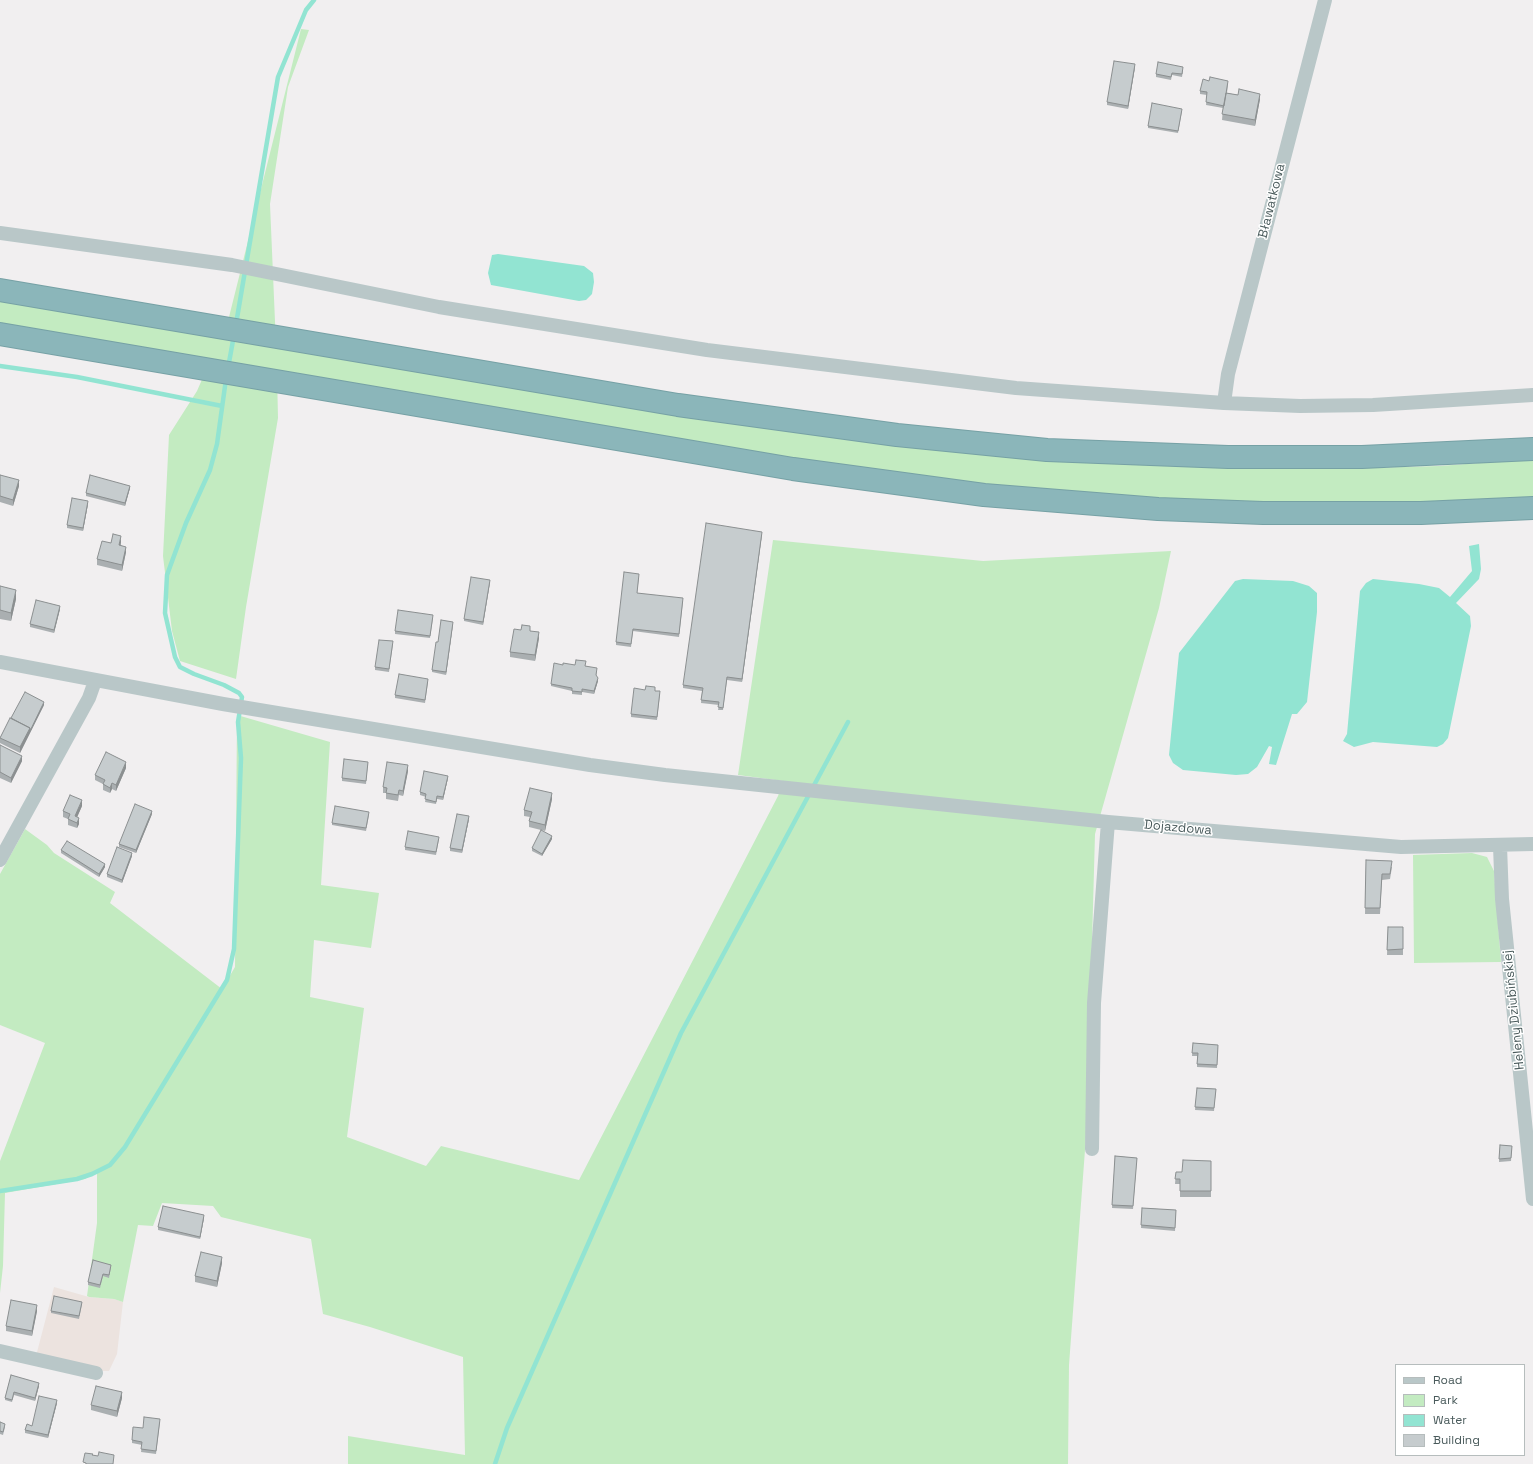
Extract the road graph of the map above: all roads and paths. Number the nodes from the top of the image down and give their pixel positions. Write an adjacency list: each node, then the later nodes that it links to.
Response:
1 (1325, 0): 6 (street, Bławatkowa)
2 (0, 233): 6 (street)
3 (0, 290): 7 (highway)
4 (0, 334): 8 (highway)
5 (1533, 395): 6 (street)
6 (1224, 403)
7 (1533, 450)
8 (1533, 508)
9 (0, 662): 10 (street, Dojazdowa)
10 (95, 681): 11 (street, Dojazdowa); 14 (street)
11 (1108, 822): 13 (street, Dojazdowa); 15 (street)
12 (1533, 844): 13 (street, Dojazdowa)
13 (1500, 846): 16 (street, Heleny Dziubińskiej)
14 (0, 860)
15 (1092, 1149)
16 (1533, 1199)
17 (0, 1351): 18 (street)
18 (96, 1373)

